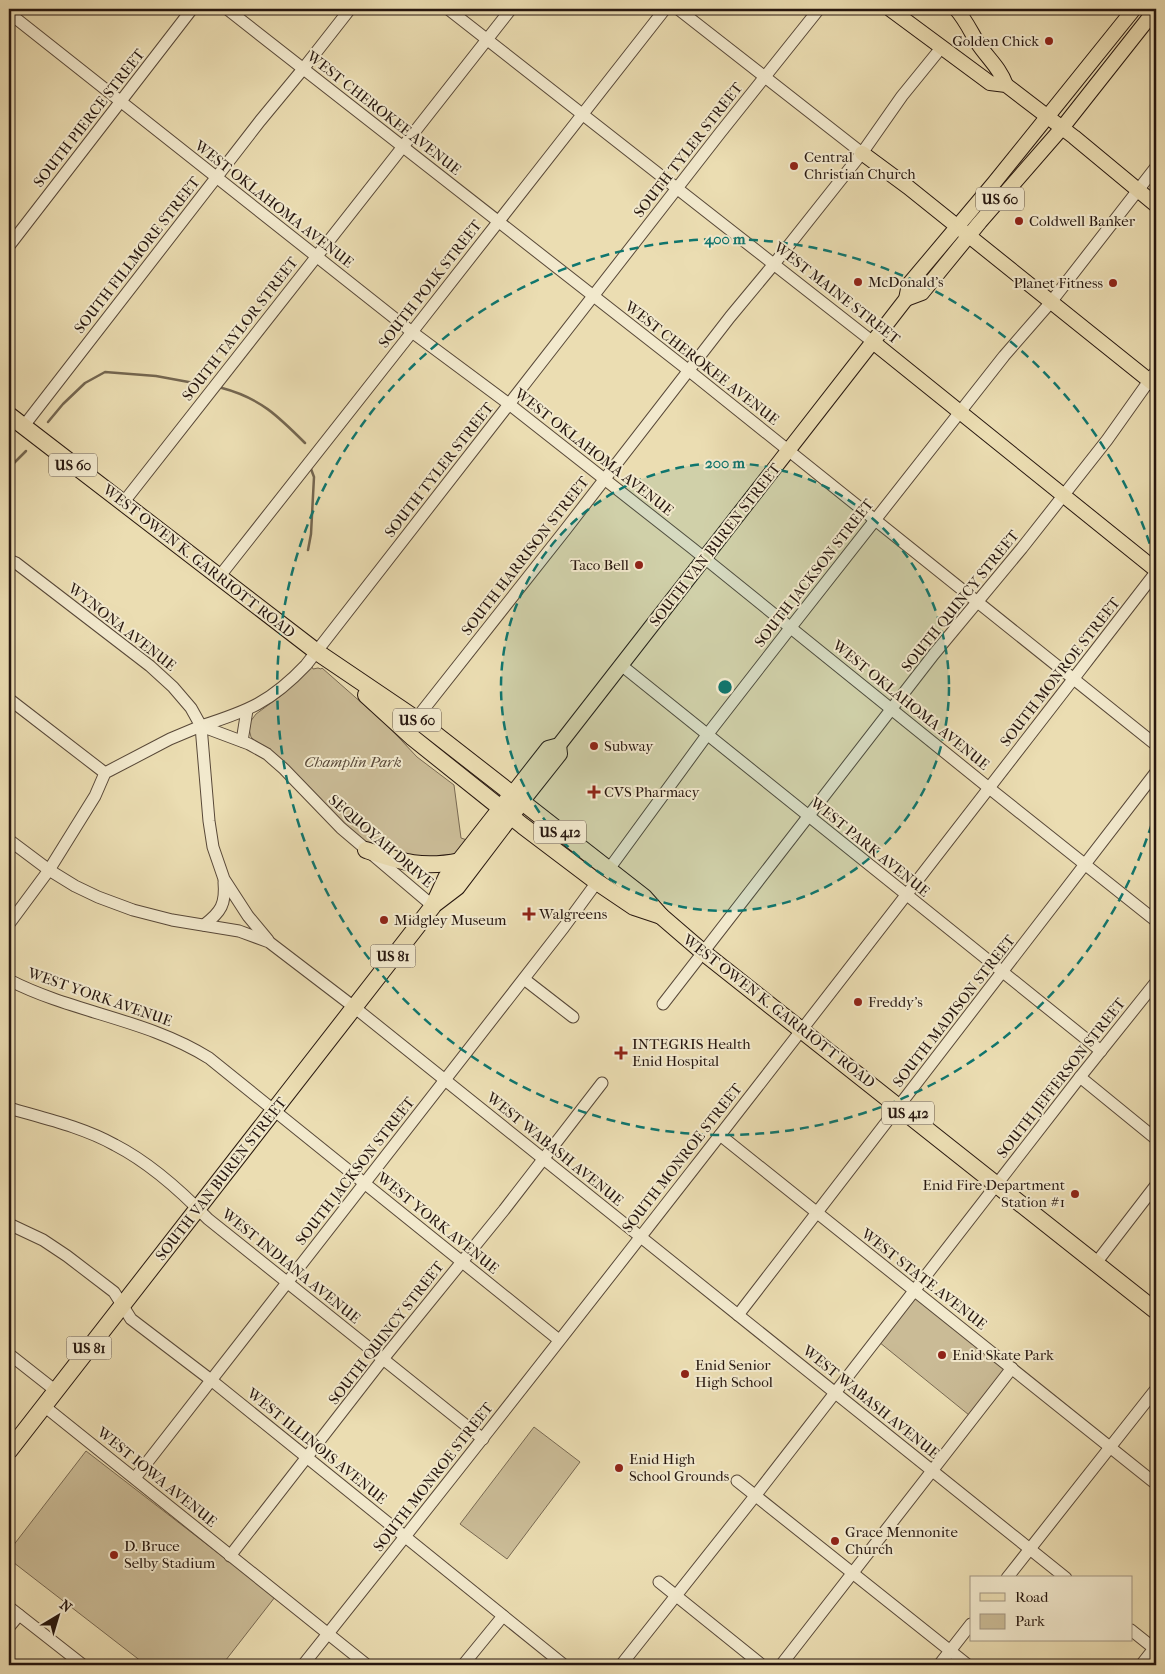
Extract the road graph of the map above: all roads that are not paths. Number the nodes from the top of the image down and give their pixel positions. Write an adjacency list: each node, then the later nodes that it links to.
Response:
1 (192, 9): 19 (street, SOUTH PIERCE STREET)
2 (227, 9): 16 (street, WEST CHEROKEE AVENUE)
3 (350, 9): 16 (street, SOUTH FILLMORE STREET)
4 (448, 9): 14 (street, WEST MAINE STREET)
5 (511, 9): 14 (street, SOUTH TAYLOR STREET)
6 (665, 9): 20 (street, SOUTH POLK STREET)
7 (678, 9): 17 (street)
8 (820, 9): 17 (street, SOUTH TYLER STREET)
9 (890, 9): 15 (main road)
10 (956, 9): 18 (main road)
11 (1134, 9): 21 (main road, US 60)
12 (1155, 11): 22 (main road, US 60)
13 (9, 13): 19 (street, WEST OKLAHOMA AVENUE)
14 (487, 39): 20 (street, WEST MAINE STREET); 23 (street, SOUTH TAYLOR STREET)
15 (941, 48): 18 (main road); 24 (street, SOUTH HARRISON STREET)
16 (304, 69): 23 (street, WEST CHEROKEE AVENUE); 26 (street, SOUTH FILLMORE STREET)
17 (765, 77): 24 (street); 27 (street, SOUTH TYLER STREET)
18 (1006, 85): 21 (main road)
19 (121, 101): 26 (street, WEST OKLAHOMA AVENUE); 33 (street, SOUTH PIERCE STREET)
20 (582, 114): 27 (street, WEST MAINE STREET); 30 (street, SOUTH POLK STREET)
21 (1048, 116): 22 (main road); 31 (main road, US 60)
22 (1062, 128): 28 (main road); 32 (main road, US 60)
23 (402, 147): 30 (street, WEST CHEROKEE AVENUE); 34 (street, SOUTH TAYLOR STREET)
24 (862, 153): 31 (main road); 35 (street, SOUTH HARRISON STREET)
25 (1156, 167): 28 (street, SOUTH JACKSON STREET)
26 (216, 177): 34 (street, WEST OKLAHOMA AVENUE); 46 (street, SOUTH FILLMORE STREET)
27 (677, 188): 35 (street, WEST MAINE STREET); 36 (street, SOUTH TYLER STREET)
28 (1138, 190): 29 (main road); 38 (street, SOUTH JACKSON STREET)
29 (1156, 205)
30 (498, 222): 36 (street, WEST CHEROKEE AVENUE); 39 (street, SOUTH POLK STREET)
31 (957, 226): 32 (main road); 37 (main road, US 60)
32 (969, 235): 37 (main road, US 60); 38 (main road)
33 (9, 246)
34 (317, 256): 39 (street, WEST OKLAHOMA AVENUE); 50 (street, SOUTH TAYLOR STREET)
35 (774, 264): 40 (street, WEST MAINE STREET); 41 (street, SOUTH HARRISON STREET)
36 (592, 297): 41 (street, WEST CHEROKEE AVENUE); 43 (street, SOUTH TYLER STREET)
37 (906, 299): 40 (main road, SOUTH VAN BUREN STREET / US 60)
38 (1051, 302): 42 (main road); 44 (street, SOUTH JACKSON STREET)
39 (412, 332): 43 (street, WEST OKLAHOMA AVENUE); 55 (street, SOUTH POLK STREET)
40 (873, 342): 44 (main road, WEST MAINE STREET); 47 (main road, SOUTH VAN BUREN STREET / US 60)
41 (688, 370): 47 (street, WEST CHEROKEE AVENUE); 48 (street, SOUTH HARRISON STREET)
42 (1154, 379): 49 (street, SOUTH QUINCY STREET)
43 (509, 404): 48 (street, WEST OKLAHOMA AVENUE); 58 (street, SOUTH TYLER STREET)
44 (960, 411): 49 (main road, WEST MAINE STREET); 51 (street, SOUTH JACKSON STREET)
45 (9, 415): 46 (highway, WEST OWEN K. GARRIOTT ROAD / US 60)
46 (23, 426): 50 (highway, WEST OWEN K. GARRIOTT ROAD / US 60)
47 (789, 450): 51 (street, WEST CHEROKEE AVENUE); 52 (main road, SOUTH VAN BUREN STREET / US 60)
48 (604, 478): 52 (street, WEST OKLAHOMA AVENUE); 64 (street, SOUTH HARRISON STREET)
49 (1064, 496): 54 (main road, WEST MAINE STREET); 56 (street, SOUTH QUINCY STREET)
50 (123, 503): 55 (highway, WEST OWEN K. GARRIOTT ROAD / US 60)
51 (875, 520): 56 (street, WEST CHEROKEE AVENUE); 57 (street, SOUTH JACKSON STREET)
52 (705, 558): 57 (street, WEST OKLAHOMA AVENUE); 59 (main road, SOUTH VAN BUREN STREET / US 60)
53 (9, 560): 65 (street, WYNONA AVENUE)
54 (1156, 571): 60 (street, SOUTH MONROE STREET)
55 (219, 576): 58 (highway, WEST OWEN K. GARRIOTT ROAD / US 60)
56 (977, 601): 60 (street, WEST CHEROKEE AVENUE); 62 (street, SOUTH QUINCY STREET)
57 (791, 627): 62 (street, WEST OKLAHOMA AVENUE); 66 (street, SOUTH JACKSON STREET)
58 (317, 652): 63 (street, SOUTH TYLER STREET); 64 (highway, WEST OWEN K. GARRIOTT ROAD / US 60); 73 (highway, WEST OWEN K. GARRIOTT ROAD / US 60)
59 (621, 665): 66 (street, WEST PARK AVENUE); 72 (main road, SOUTH VAN BUREN STREET / US 60)
60 (1074, 679): 68 (street, WEST CHEROKEE AVENUE); 71 (street, SOUTH MONROE STREET)
61 (9, 698): 70 (street)
62 (892, 708): 71 (street, WEST OKLAHOMA AVENUE); 74 (street, SOUTH QUINCY STREET)
63 (247, 710): 65 (street, SOUTH TYLER STREET); 67 (street)
64 (416, 719): 72 (highway, WEST OWEN K. GARRIOTT ROAD / US 60)
65 (201, 726): 67 (street, SEQUOYAH DRIVE); 70 (street); 81 (street, WYNONA AVENUE)
66 (707, 735): 74 (street, WEST PARK AVENUE); 80 (street, SOUTH JACKSON STREET)
67 (242, 742): 76 (street, SEQUOYAH DRIVE)
68 (1156, 745)
69 (1156, 772): 78 (street, SOUTH MADISON STREET)
70 (105, 773): 79 (street)
71 (989, 788): 78 (street, WEST OKLAHOMA AVENUE); 83 (street, SOUTH MONROE STREET)
72 (517, 798): 73 (highway, SOUTH VAN BUREN STREET / US 60); 80 (highway, WEST OWEN K. GARRIOTT ROAD / US 412)
73 (506, 812): 77 (highway, SOUTH VAN BUREN STREET / US 81); 82 (highway, WEST OWEN K. GARRIOTT ROAD / US 412); 84 (highway, SOUTH VAN BUREN STREET / US 81)
74 (808, 816): 83 (street, WEST PARK AVENUE); 90 (street, SOUTH QUINCY STREET)
75 (9, 840): 79 (street, WEST WABASH AVENUE)
76 (366, 850): 77 (highway); 84 (street, SEQUOYAH DRIVE)
77 (460, 860): 84 (highway, SOUTH VAN BUREN STREET / US 81)
78 (1085, 865): 86 (street, WEST OKLAHOMA AVENUE); 91 (street, SOUTH MADISON STREET)
79 (49, 870): 87 (street); 88 (street, WEST WABASH AVENUE)
80 (609, 870): 85 (highway, WEST OWEN K. GARRIOTT ROAD / US 412)
81 (224, 879): 88 (street, WYNONA AVENUE); 89 (street, WYNONA AVENUE)
82 (597, 882): 85 (highway, WEST OWEN K. GARRIOTT ROAD / US 412); 92 (street, SOUTH JACKSON STREET)
83 (906, 896): 91 (street, WEST PARK AVENUE); 98 (street, SOUTH MONROE STREET)
84 (433, 906): 96 (highway, SOUTH VAN BUREN STREET / US 81)
85 (660, 916): 90 (highway, WEST OWEN K. GARRIOTT ROAD / US 412)
86 (1156, 921)
87 (9, 924)
88 (204, 925): 89 (street, WEST WABASH AVENUE)
89 (269, 942): 96 (street, WEST WABASH AVENUE)
90 (704, 952): 95 (street, SOUTH QUINCY STREET); 98 (highway, WEST OWEN K. GARRIOTT ROAD / US 412)
91 (1002, 972): 99 (street, WEST PARK AVENUE); 103 (street, SOUTH MADISON STREET)
92 (524, 979): 97 (street); 101 (street, SOUTH JACKSON STREET)
93 (9, 980): 105 (street, WEST YORK AVENUE)
94 (1156, 982): 99 (street, SOUTH JEFFERSON STREET)
95 (663, 1004)
96 (354, 1007): 101 (street, WEST WABASH AVENUE); 105 (highway, SOUTH VAN BUREN STREET / US 81)
97 (573, 1017)
98 (802, 1029): 103 (highway, WEST OWEN K. GARRIOTT ROAD / US 412); 106 (street, SOUTH MONROE STREET)
99 (1101, 1051): 100 (street, SOUTH JEFFERSON STREET)
100 (1080, 1077): 107 (street); 110 (street, SOUTH JEFFERSON STREET)
101 (445, 1080): 108 (street, WEST WABASH AVENUE); 109 (street, SOUTH JACKSON STREET)
102 (602, 1083): 108 (street, SOUTH QUINCY STREET)
103 (899, 1106): 110 (highway, WEST OWEN K. GARRIOTT ROAD / US 412); 113 (street, SOUTH MADISON STREET)
104 (9, 1108): 112 (street, WEST INDIANA AVENUE)
105 (274, 1110): 109 (street, WEST YORK AVENUE); 112 (highway, SOUTH VAN BUREN STREET / US 81)
106 (720, 1135): 113 (street, WEST STATE AVENUE); 115 (street, SOUTH MONROE STREET)
107 (1156, 1139)
108 (542, 1159): 115 (street, WEST WABASH AVENUE); 116 (street, SOUTH QUINCY STREET)
109 (365, 1183): 116 (street, WEST YORK AVENUE); 118 (street, SOUTH JACKSON STREET)
110 (997, 1184): 117 (highway, WEST OWEN K. GARRIOTT ROAD / US 412); 119 (street, SOUTH JEFFERSON STREET)
111 (1156, 1185): 117 (street)
112 (198, 1208): 118 (street, WEST INDIANA AVENUE); 120 (highway, SOUTH VAN BUREN STREET / US 81)
113 (817, 1213): 119 (street, WEST STATE AVENUE); 122 (street, SOUTH MADISON STREET)
114 (9, 1224): 120 (street, WEST ILLINOIS AVENUE)
115 (639, 1236): 122 (street, WEST WABASH AVENUE); 123 (street, SOUTH MONROE STREET)
116 (461, 1262): 123 (street, WEST YORK AVENUE); 125 (street, SOUTH QUINCY STREET)
117 (1096, 1263): 121 (highway, WEST OWEN K. GARRIOTT ROAD / US 412)
118 (287, 1283): 125 (street, WEST INDIANA AVENUE); 127 (street, SOUTH JACKSON STREET)
119 (914, 1291): 126 (street, WEST STATE AVENUE); 130 (street, SOUTH JEFFERSON STREET)
120 (123, 1305): 127 (street, WEST ILLINOIS AVENUE); 129 (highway, SOUTH VAN BUREN STREET / US 81)
121 (1156, 1311)
122 (738, 1315): 130 (street, WEST WABASH AVENUE)
123 (559, 1340): 132 (street, SOUTH MONROE STREET)
124 (9, 1354): 129 (street)
125 (383, 1359): 132 (street, WEST INDIANA AVENUE); 135 (street, SOUTH QUINCY STREET)
126 (1012, 1368): 133 (street, WEST STATE AVENUE); 136 (street)
127 (211, 1380): 135 (street, WEST ILLINOIS AVENUE); 137 (street, SOUTH JACKSON STREET)
128 (1156, 1389): 133 (street)
129 (56, 1391): 131 (highway, SOUTH VAN BUREN STREET / US 81)
130 (835, 1393): 136 (street, WEST WABASH AVENUE); 140 (street, SOUTH JEFFERSON STREET)
131 (44, 1406): 134 (highway, SOUTH VAN BUREN STREET / US 81); 137 (street, WEST IOWA AVENUE)
132 (482, 1439): 141 (street, SOUTH MONROE STREET)
133 (1110, 1447): 139 (street, WEST STATE AVENUE); 142 (street)
134 (9, 1451)
135 (307, 1458): 141 (street, WEST ILLINOIS AVENUE); 143 (street, SOUTH QUINCY STREET)
136 (933, 1471): 142 (street, WEST WABASH AVENUE); 144 (street)
137 (135, 1478): 143 (street, WEST IOWA AVENUE)
138 (737, 1481): 140 (street)
139 (1156, 1484)
140 (755, 1496): 144 (street); 148 (street, SOUTH JEFFERSON STREET)
141 (406, 1537): 151 (street, WEST ILLINOIS AVENUE); 155 (street, SOUTH MONROE STREET)
142 (1030, 1548): 145 (street); 146 (street, WEST WABASH AVENUE)
143 (230, 1556): 155 (street, WEST IOWA AVENUE)
144 (854, 1574): 157 (street); 165 (street)
145 (1009, 1576)
146 (1064, 1576)
147 (659, 1582): 148 (street)
148 (677, 1596): 163 (street, SOUTH JEFFERSON STREET); 164 (street)
149 (9, 1607): 150 (street)
150 (19, 1615): 153 (street); 158 (street)
151 (503, 1616): 161 (street); 162 (street, WEST ILLINOIS AVENUE)
152 (970, 1625): 157 (street)
153 (9, 1628)
154 (1132, 1631): 156 (street)
155 (328, 1634): 159 (street, SOUTH MONROE STREET); 160 (street, WEST IOWA AVENUE)
156 (1156, 1648): 168 (street)
157 (950, 1651): 166 (street); 167 (street)
158 (83, 1665)
159 (303, 1665)
160 (367, 1665)
161 (463, 1665)
162 (564, 1665)
163 (621, 1665)
164 (762, 1665)
165 (781, 1665)
166 (939, 1665)
167 (968, 1665)
168 (1141, 1665)

